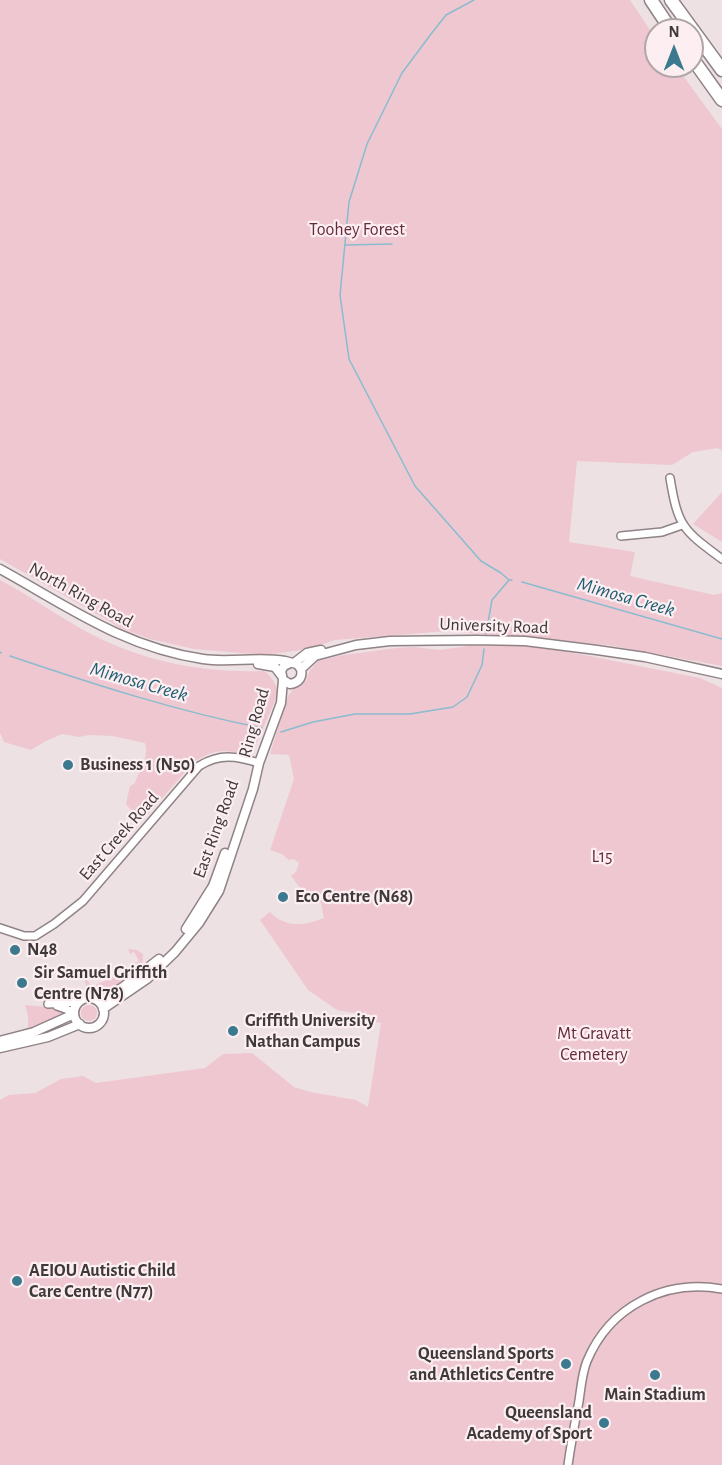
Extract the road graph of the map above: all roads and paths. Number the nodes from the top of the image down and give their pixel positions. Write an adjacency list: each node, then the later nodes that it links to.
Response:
1 (651, 0): 3 (highway)
2 (671, 0): 4 (highway)
3 (663, 18)
4 (722, 70)
5 (704, 75): 6 (highway)
6 (722, 100)
7 (670, 478): 8 (street)
8 (682, 525): 9 (street); 10 (street)
9 (621, 536)
10 (722, 559)
11 (0, 569): 14 (street, North Ring Road)
12 (0, 574): 18 (street, North Ring Road)
13 (354, 645): 14 (street); 15 (street, University Road); 16 (street, University Road)
14 (292, 663): 16 (street); 18 (street)
15 (692, 668): 17 (street, University Road); 19 (street, University Road)
16 (301, 669): 20 (street)
17 (722, 674)
18 (282, 677): 20 (street); 21 (street, Ring Road)
19 (722, 680)
20 (294, 683): 21 (street)
21 (281, 703): 22 (street, Ring Road)
22 (259, 764): 23 (street, Ring Road); 24 (street, East Creek Road); 26 (street, East Ring Road)
23 (257, 776): 26 (street, East Ring Road)
24 (0, 928)
25 (78, 1002): 26 (street); 27 (street); 27 (street)
26 (101, 1005): 28 (street)
27 (74, 1013): 28 (street); 29 (street)
28 (80, 1024): 30 (street)
29 (0, 1041)
30 (0, 1048)
31 (722, 1289): 32 (street)
32 (568, 1465)

